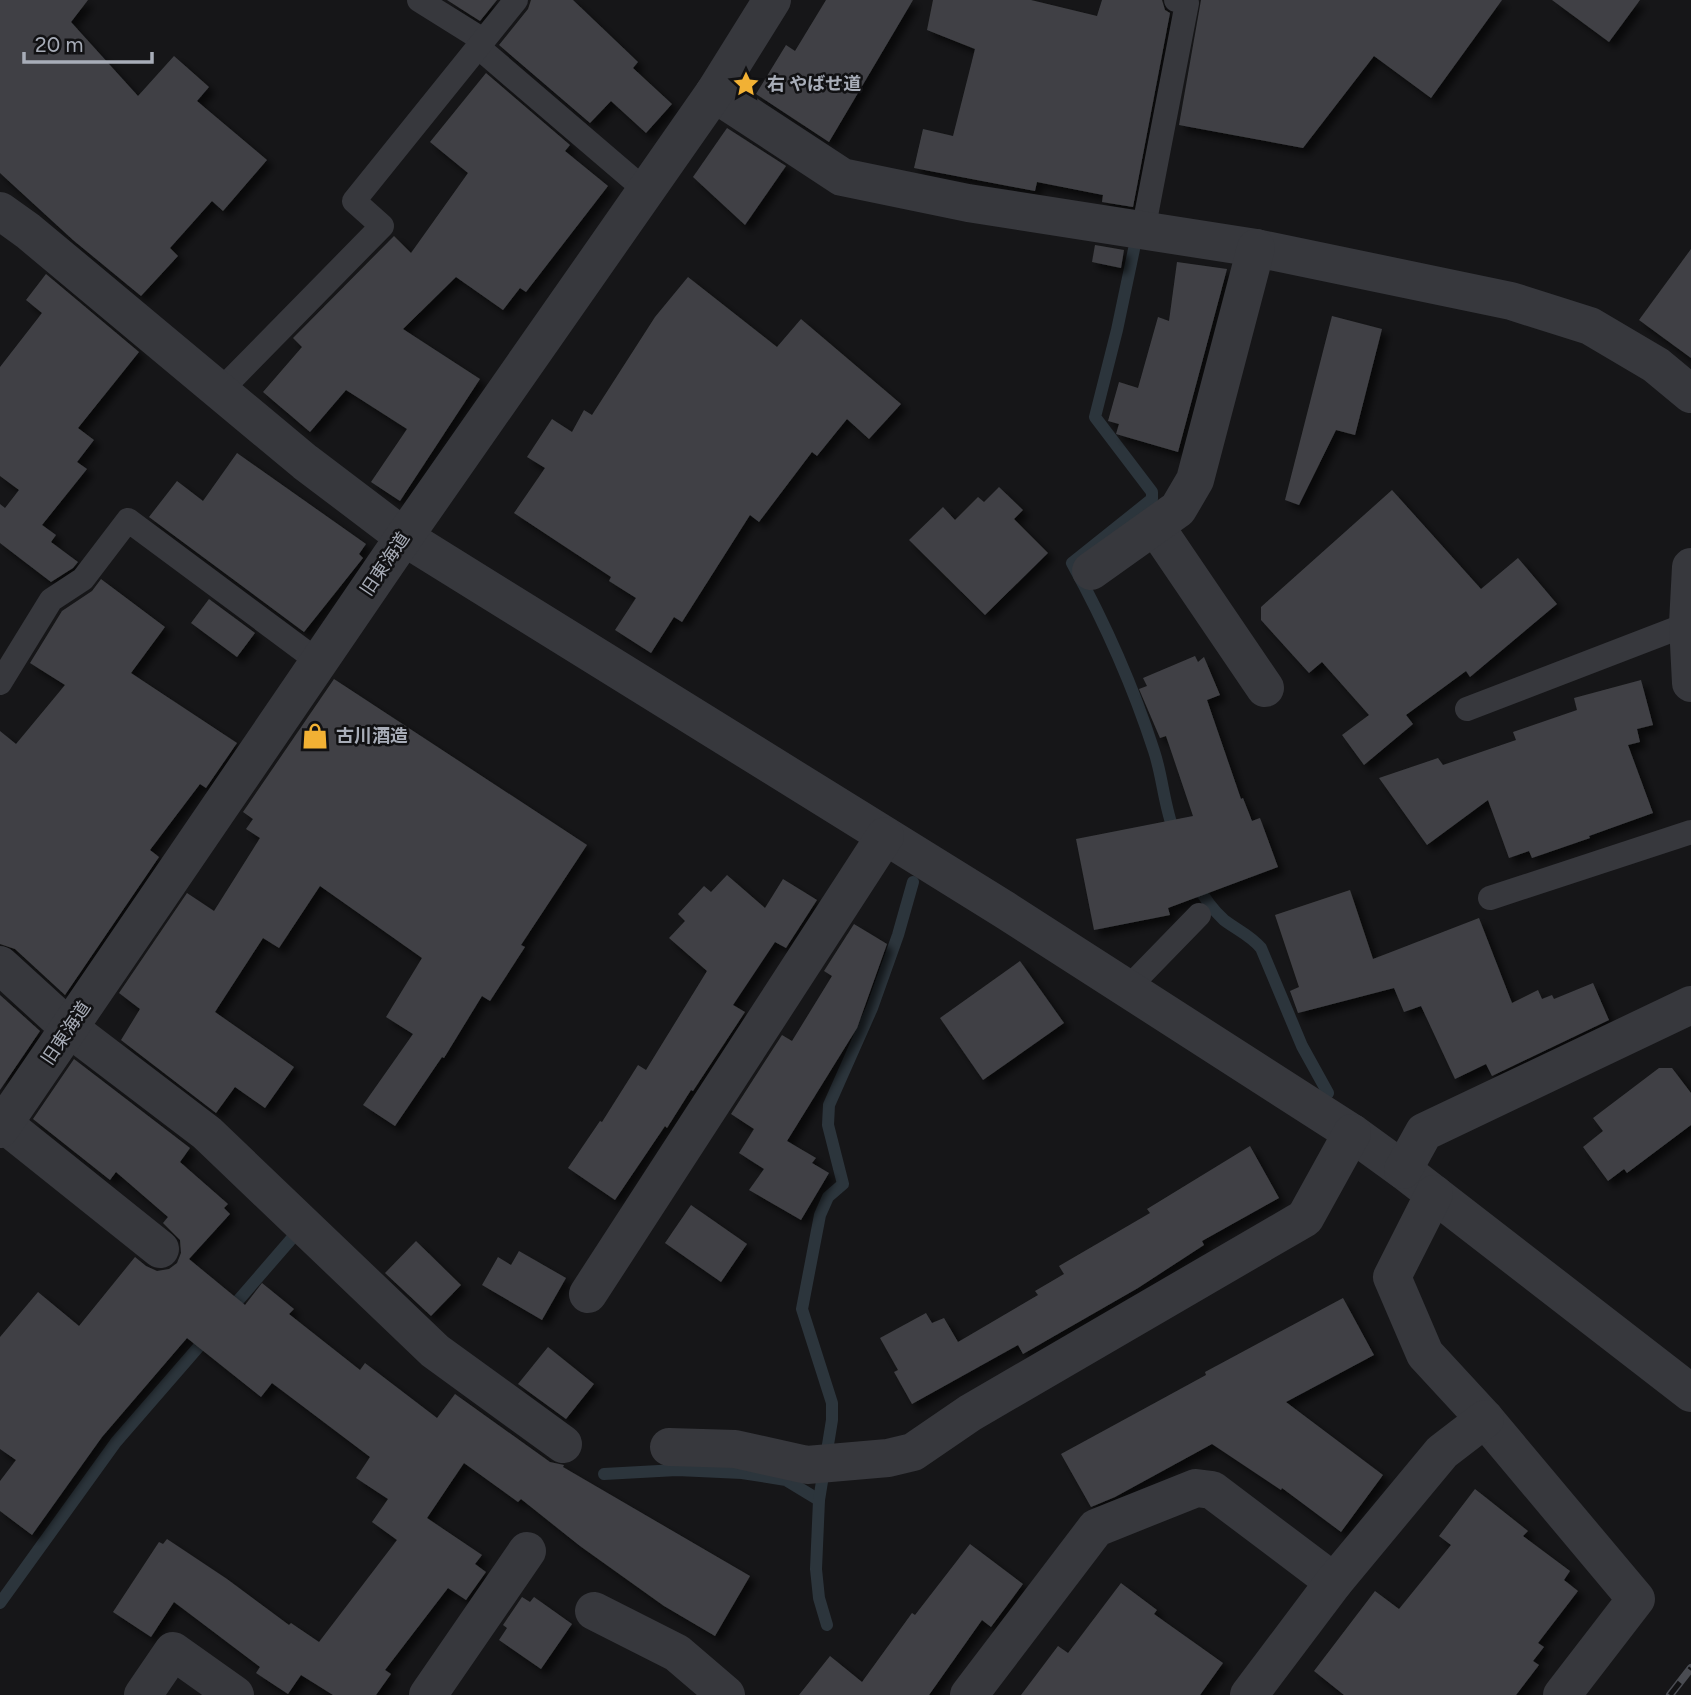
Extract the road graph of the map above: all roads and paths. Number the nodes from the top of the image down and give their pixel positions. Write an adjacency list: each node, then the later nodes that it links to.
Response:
1 (419, 0): 5 (lane)
2 (516, 0): 5 (lane)
3 (772, 0): 6 (street, 旧東海道)
4 (1176, 0): 9 (lane)
5 (481, 44): 7 (lane); 11 (lane)
6 (713, 93): 7 (street, 旧東海道); 9 (street)
7 (645, 190): 14 (street, 旧東海道)
8 (0, 211): 11 (street)
9 (1143, 231): 10 (street)
10 (1256, 248): 12 (street); 13 (street)
11 (220, 391): 14 (street)
12 (1691, 394)
13 (1155, 526): 16 (street); 21 (street)
14 (404, 537): 18 (street, 旧東海道); 24 (street)
15 (1691, 567): 17 (street)
16 (1091, 571)
17 (1688, 624): 20 (street); 22 (lane)
18 (318, 662): 19 (lane); 30 (street, 旧東海道)
19 (0, 683)
20 (1691, 683)
21 (1265, 688)
22 (1467, 709)
23 (1691, 832): 25 (lane)
24 (885, 836): 28 (street); 36 (street)
25 (1490, 898)
26 (1199, 915): 28 (lane)
27 (0, 965): 30 (street)
28 (1127, 989): 32 (street)
29 (1691, 1005): 33 (street)
30 (69, 1028): 31 (street, 旧東海道); 39 (street)
31 (2, 1127): 35 (street)
32 (1352, 1133): 33 (street); 40 (street)
33 (1403, 1170): 34 (street)
34 (1434, 1194): 37 (street); 38 (street)
35 (160, 1249)
36 (588, 1294)
37 (1691, 1393)
38 (1485, 1419): 42 (street); 50 (street)
39 (563, 1444)
40 (669, 1447)
41 (527, 1551): 46 (street)
42 (1334, 1582): 48 (street); 49 (street)
43 (594, 1611): 47 (street)
44 (143, 1695): 45 (street)
45 (235, 1695)
46 (428, 1695)
47 (726, 1695)
48 (969, 1695)
49 (1249, 1695)
50 (1562, 1695)

